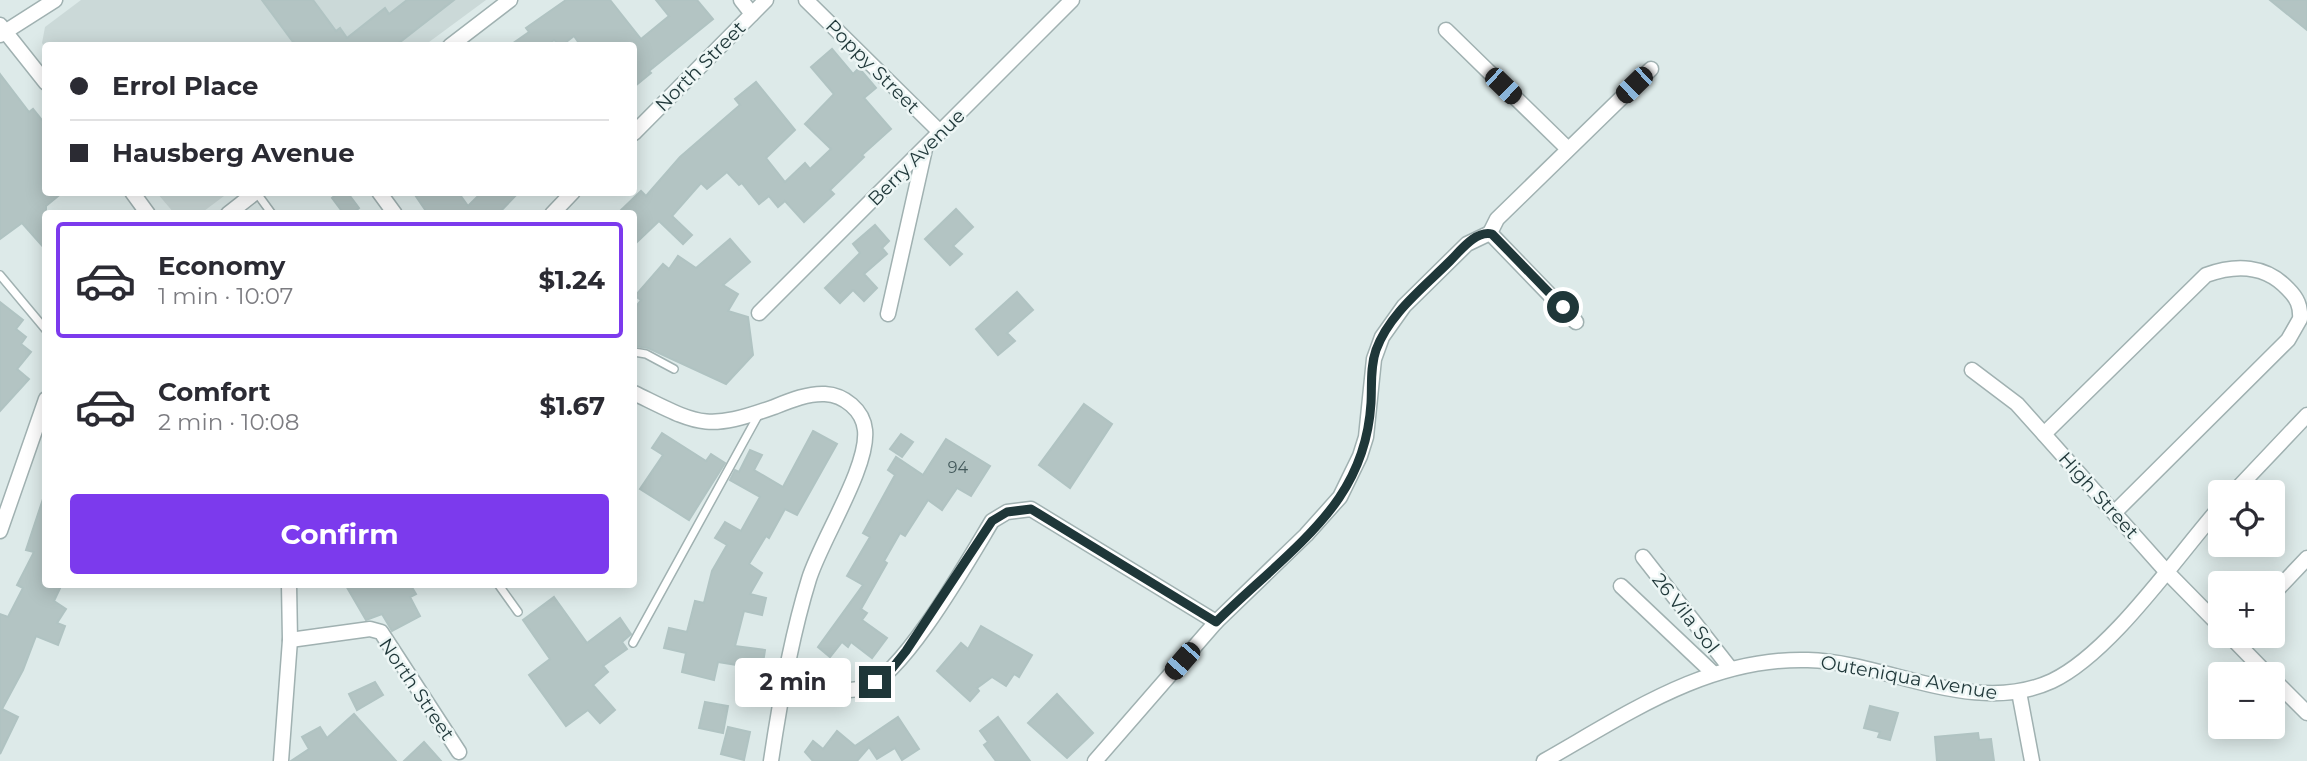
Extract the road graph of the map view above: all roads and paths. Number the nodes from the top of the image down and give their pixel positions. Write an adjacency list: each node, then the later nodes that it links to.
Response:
1 (55, 0): 9 (street)
2 (510, 0): 10 (street)
3 (741, 0): 7 (street)
4 (766, 0): 7 (street, North Street)
5 (806, 0): 14 (street, Poppy Street)
6 (1072, 0): 14 (street, Berry Avenue)
7 (752, 14): 13 (street, North Street)
8 (1446, 30): 16 (street)
9 (2, 31): 12 (street)
10 (455, 42)
11 (1651, 69): 16 (street)
12 (42, 78)
13 (637, 129)
14 (940, 132): 15 (street, Berry Avenue)
15 (925, 149): 23 (street, Berry Avenue); 24 (street)
16 (1568, 149): 21 (street)
17 (251, 196): 19 (street)
18 (569, 196): 20 (street)
19 (233, 210)
20 (556, 210)
21 (1490, 233): 25 (street); 48 (street)
22 (0, 275): 26 (lane)
23 (759, 313)
24 (888, 314)
25 (1576, 321)
26 (42, 325)
27 (637, 352): 28 (lane)
28 (674, 369)
29 (1972, 370): 34 (street, High Street)
30 (637, 394): 32 (street)
31 (42, 410): 38 (street)
32 (761, 412): 50 (lane); 55 (street)
33 (2307, 415): 35 (street)
34 (2044, 434): 36 (street, High Street); 36 (street)
35 (2245, 480)
36 (2115, 512): 41 (street, High Street)
37 (2208, 521): 41 (street, Outeniqua Avenue)
38 (0, 531)
39 (1643, 557): 53 (street, 26 Vila Sol)
40 (2307, 558): 42 (street)
41 (2165, 570): 47 (street, High Street); 57 (street, Outeniqua Avenue)
42 (2285, 581)
43 (1621, 586): 54 (street)
44 (289, 588): 49 (street)
45 (501, 588): 46 (lane)
46 (518, 612)
47 (2208, 614)
48 (1216, 622): 55 (street); 62 (street)
49 (290, 640): 59 (street, North Street); 60 (street)
50 (633, 643)
51 (2242, 648): 52 (street)
52 (2255, 662)
53 (1730, 668): 54 (street, Outeniqua Avenue); 57 (street, Outeniqua Avenue)
54 (1713, 673): 63 (street, Outeniqua Avenue)
55 (785, 684): 61 (street)
56 (2285, 691): 58 (street)
57 (2019, 692): 64 (street)
58 (2307, 713)
59 (459, 752)
60 (281, 761)
61 (771, 761)
62 (1096, 761)
63 (1544, 761)
64 (2032, 761)

